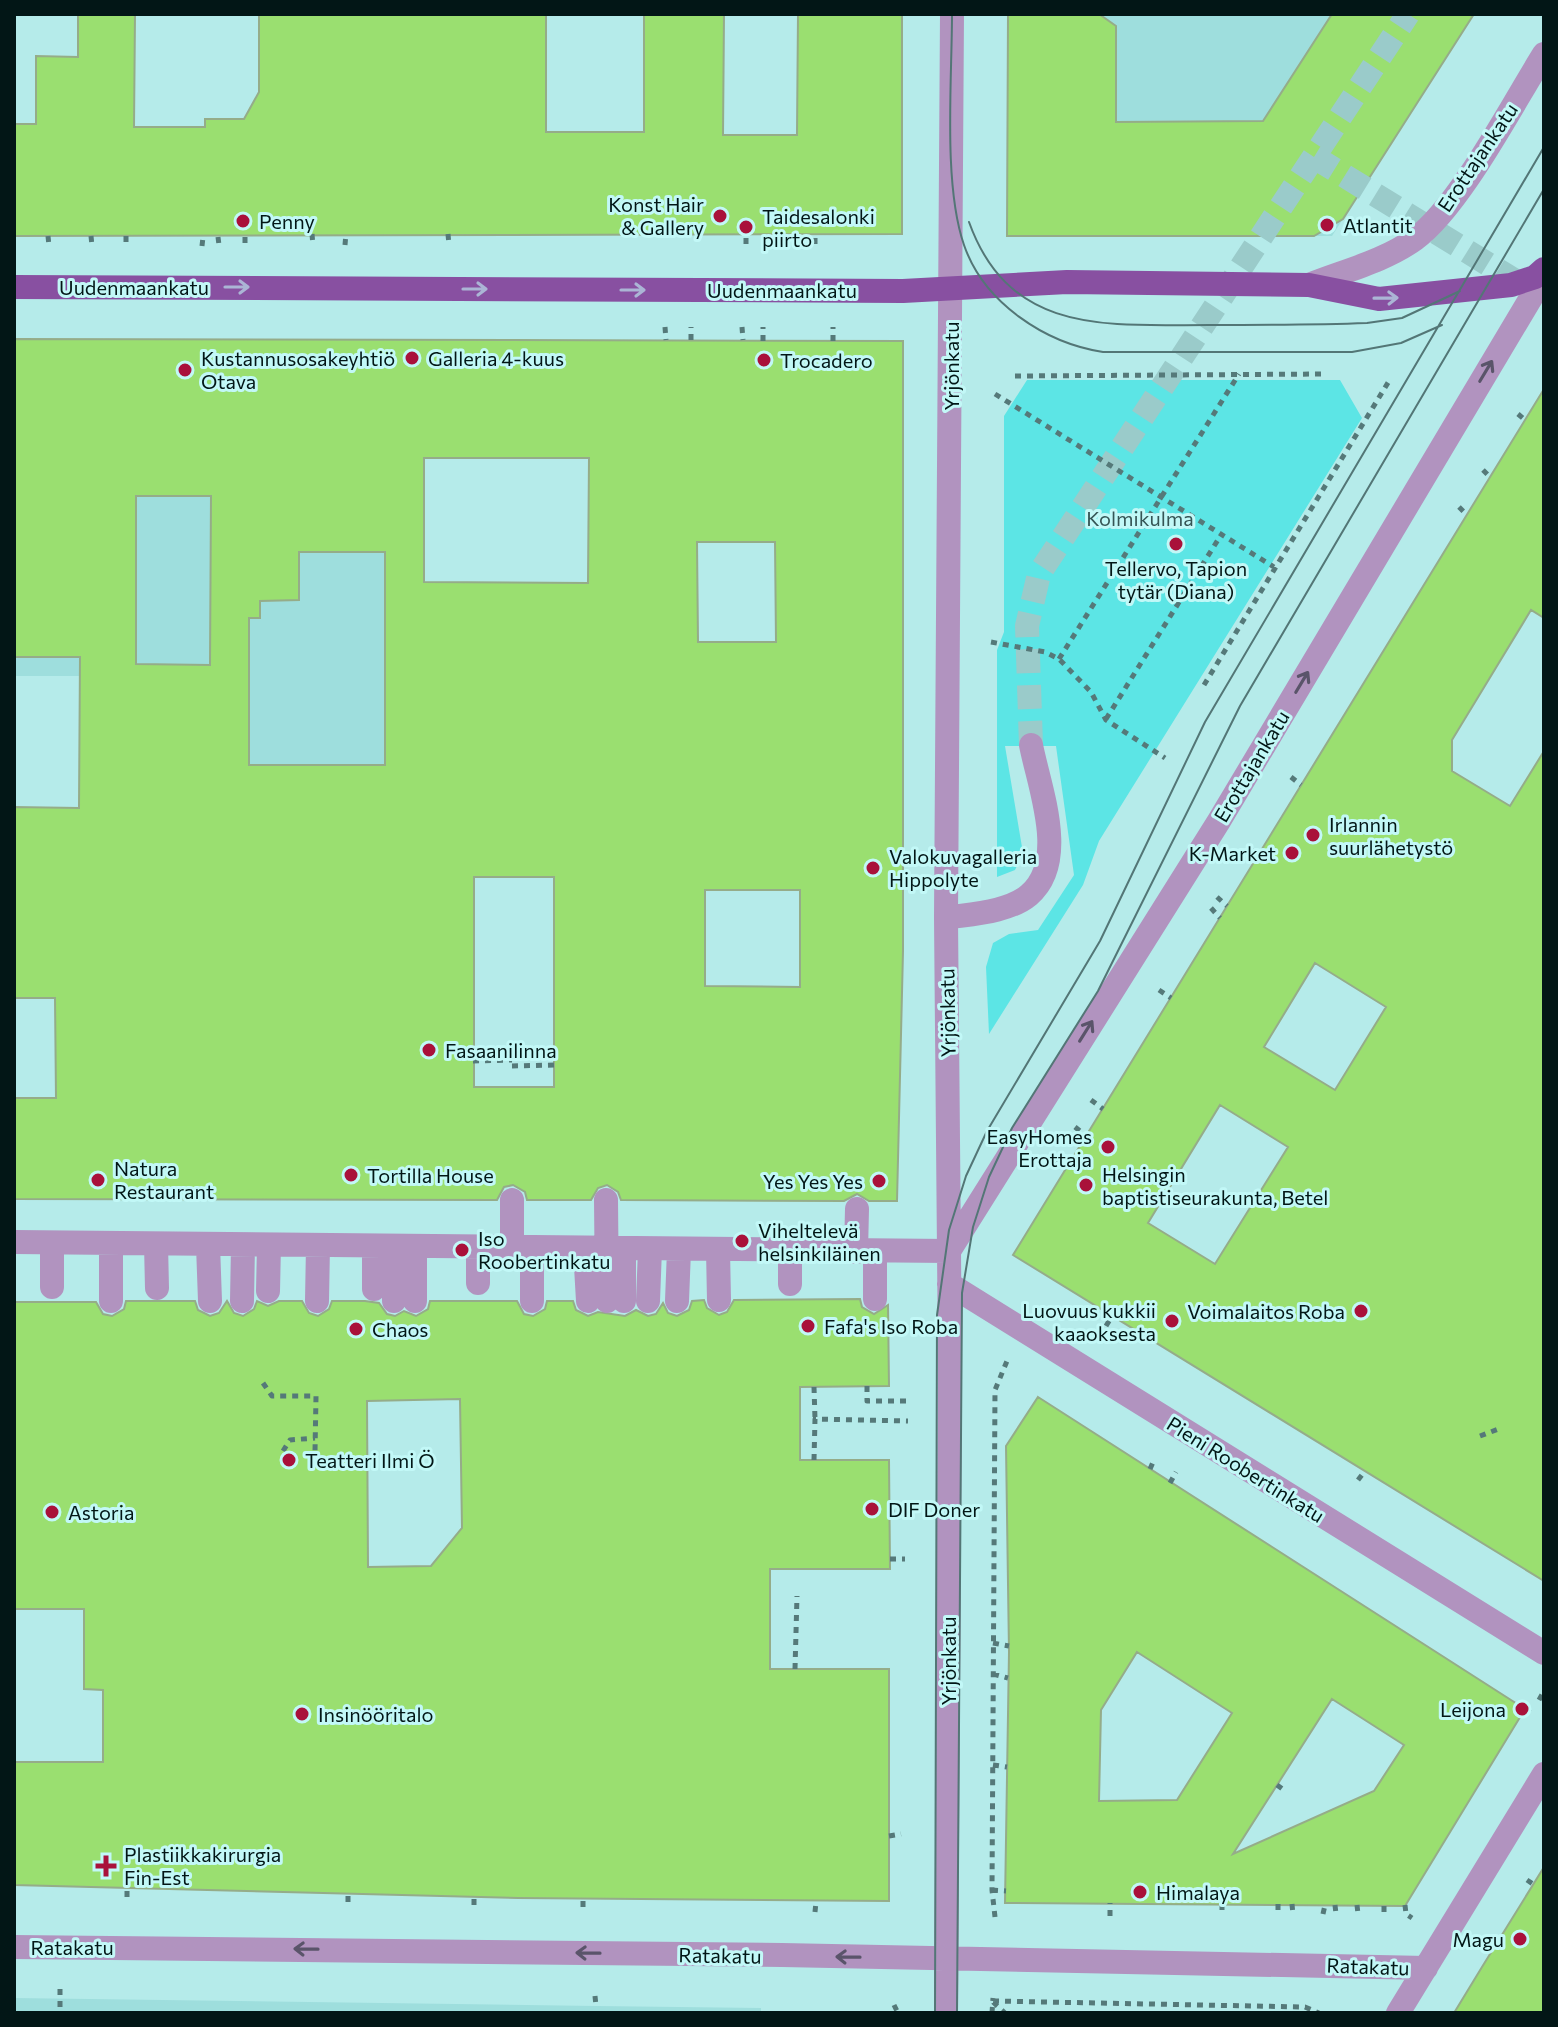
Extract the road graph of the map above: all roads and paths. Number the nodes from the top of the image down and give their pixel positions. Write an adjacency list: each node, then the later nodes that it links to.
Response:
1 (952, 14): 29 (street, Yrjönkatu)
2 (1544, 54): 27 (street, Erottajankatu)
3 (346, 233): 19 (path)
4 (312, 234): 24 (path)
5 (448, 234): 20 (path)
6 (746, 234): 14 (path)
7 (815, 235): 15 (path)
8 (48, 236): 21 (path)
9 (91, 236): 22 (path)
10 (126, 236): 16 (path)
11 (203, 237): 23 (path)
12 (218, 237): 17 (path)
13 (245, 237): 18 (path)
14 (746, 244)
15 (815, 244)
16 (126, 245)
17 (219, 245)
18 (245, 245)
19 (345, 245)
20 (449, 245)
21 (49, 246)
22 (92, 246)
23 (202, 246)
24 (313, 246)
25 (1544, 269): 27 (main road, Uudenmaankatu, one-way to 25)
26 (1544, 276): 97 (street, Erottajankatu, one-way to 26)
27 (1309, 285): 29 (main road, Uudenmaankatu)
28 (14, 287): 29 (main road, Uudenmaankatu, one-way to 29)
29 (951, 290): 67 (street, Yrjönkatu)
30 (742, 326): 37 (path)
31 (763, 326): 38 (path)
32 (833, 326): 39 (path)
33 (665, 327): 35 (path)
34 (691, 327): 36 (path)
35 (666, 340)
36 (691, 340)
37 (743, 340)
38 (763, 341)
39 (833, 341)
40 (1239, 374): 41 (path); 42 (path); 49 (path)
41 (1324, 374)
42 (1015, 376)
43 (1389, 381): 53 (path)
44 (995, 394): 49 (path)
45 (1518, 414): 46 (path)
46 (1525, 420)
47 (1483, 470): 48 (path)
48 (1490, 477)
49 (1161, 498): 52 (path); 55 (path)
50 (1459, 507): 51 (path)
51 (1467, 515)
52 (1221, 535): 53 (path); 57 (path)
53 (1274, 567): 56 (path)
54 (991, 642): 55 (path)
55 (1059, 659): 57 (path)
56 (1204, 685)
57 (1106, 720): 59 (path)
58 (1031, 745): 67 (street)
59 (1165, 758)
60 (1291, 777): 61 (path)
61 (1301, 785)
62 (1248, 848): 63 (path)
63 (1259, 855)
64 (1217, 897): 65 (path)
65 (1227, 906)
66 (1211, 908): 68 (path)
67 (946, 918): 97 (street, Yrjönkatu)
68 (1220, 918)
69 (1159, 990): 70 (path)
70 (1171, 998)
71 (473, 1061): 72 (path)
72 (554, 1065)
73 (1091, 1100): 74 (path)
74 (1103, 1109)
75 (1075, 1127): 76 (path)
76 (1086, 1136)
77 (1054, 1160): 78 (path)
78 (1067, 1168)
79 (512, 1200): 91 (street)
80 (606, 1200): 92 (street)
81 (857, 1209): 98 (street)
82 (14, 1242): 83 (street)
83 (52, 1243): 84 (street); 102 (street)
84 (103, 1243): 85 (street); 104 (street)
85 (156, 1244): 86 (street); 103 (street)
86 (208, 1245): 87 (street); 108 (street)
87 (258, 1245): 88 (street); 105 (street)
88 (318, 1246): 89 (street); 109 (street)
89 (394, 1247): 89 (street); 90 (street)
90 (478, 1248): 91 (street); 99 (street)
91 (522, 1248): 92 (street); 110 (street)
92 (605, 1249): 93 (street); 111 (street); 111 (street)
93 (650, 1249): 94 (street); 111 (street)
94 (679, 1250): 95 (street); 112 (street)
95 (723, 1250): 96 (street); 107 (street)
96 (790, 1251): 98 (street); 100 (street)
97 (949, 1251): 98 (street); 101 (street, Yrjönkatu)
98 (866, 1252): 106 (street)
99 (478, 1283)
100 (790, 1284)
101 (949, 1284): 114 (street, Pieni Roobertinkatu); 186 (street, Yrjönkatu)
102 (52, 1287)
103 (157, 1288)
104 (103, 1294)
105 (257, 1294)
106 (875, 1299)
107 (724, 1300)
108 (210, 1301)
109 (317, 1301)
110 (532, 1301)
111 (617, 1301)
112 (677, 1301)
113 (1112, 1316): 115 (path)
114 (1013, 1325): 139 (path); 141 (street, Pieni Roobertinkatu)
115 (1106, 1326)
116 (263, 1383): 124 (path)
117 (867, 1386): 119 (path)
118 (814, 1387): 120 (path)
119 (908, 1401)
120 (815, 1419): 121 (path); 127 (path)
121 (908, 1421)
122 (1501, 1428): 123 (path)
123 (1480, 1436)
124 (315, 1438): 125 (path); 126 (path)
125 (283, 1451)
126 (315, 1451)
127 (814, 1460)
128 (1154, 1460): 129 (path)
129 (1150, 1469)
130 (1365, 1471): 132 (path)
131 (1176, 1472): 133 (path)
132 (1358, 1480)
133 (1170, 1483)
134 (889, 1512): 135 (path)
135 (906, 1512)
136 (890, 1559): 137 (path)
137 (905, 1559)
138 (797, 1596): 142 (path)
139 (993, 1643): 140 (path); 143 (path)
140 (1009, 1646)
141 (1544, 1653)
142 (795, 1669)
143 (993, 1674): 144 (path); 147 (path)
144 (1008, 1678)
145 (1544, 1691): 146 (path)
146 (1539, 1700)
147 (993, 1765): 148 (path); 155 (path)
148 (1007, 1767)
149 (1544, 1774): 187 (street)
150 (1277, 1785): 151 (path)
151 (1285, 1791)
152 (901, 1834): 153 (path)
153 (889, 1836)
154 (127, 1887): 159 (path)
155 (992, 1890): 156 (path); 184 (path)
156 (1006, 1891)
157 (348, 1892): 161 (path)
158 (474, 1895): 167 (path)
159 (127, 1897)
160 (583, 1898): 173 (path)
161 (348, 1902)
162 (816, 1902): 174 (path)
163 (1110, 1903): 183 (path)
164 (1222, 1904): 180 (path)
165 (1278, 1904): 181 (path)
166 (1292, 1904): 182 (path)
167 (474, 1905)
168 (1325, 1905): 175 (path)
169 (1335, 1905): 176 (path)
170 (1357, 1905): 177 (path)
171 (1405, 1905): 179 (path)
172 (1384, 1906): 178 (path)
173 (583, 1907)
174 (815, 1912)
175 (1323, 1914)
176 (1336, 1914)
177 (1358, 1914)
178 (1384, 1914)
179 (1406, 1914)
180 (1222, 1915)
181 (1278, 1915)
182 (1293, 1915)
183 (1110, 1916)
184 (995, 1917)
185 (14, 1947): 186 (street, Ratakatu, one-way to 185)
186 (946, 1959): 187 (street, Ratakatu); 196 (street, Yrjönkatu)
187 (1426, 1968): 200 (street)
188 (994, 1988): 191 (path)
189 (60, 1989): 194 (path)
190 (595, 1996): 193 (path)
191 (993, 2001): 197 (path); 198 (path); 199 (path)
192 (894, 2005): 195 (path)
193 (596, 2006)
194 (60, 2013)
195 (898, 2013)
196 (946, 2013)
197 (992, 2013)
198 (1005, 2013)
199 (1319, 2013)
200 (1398, 2013)

